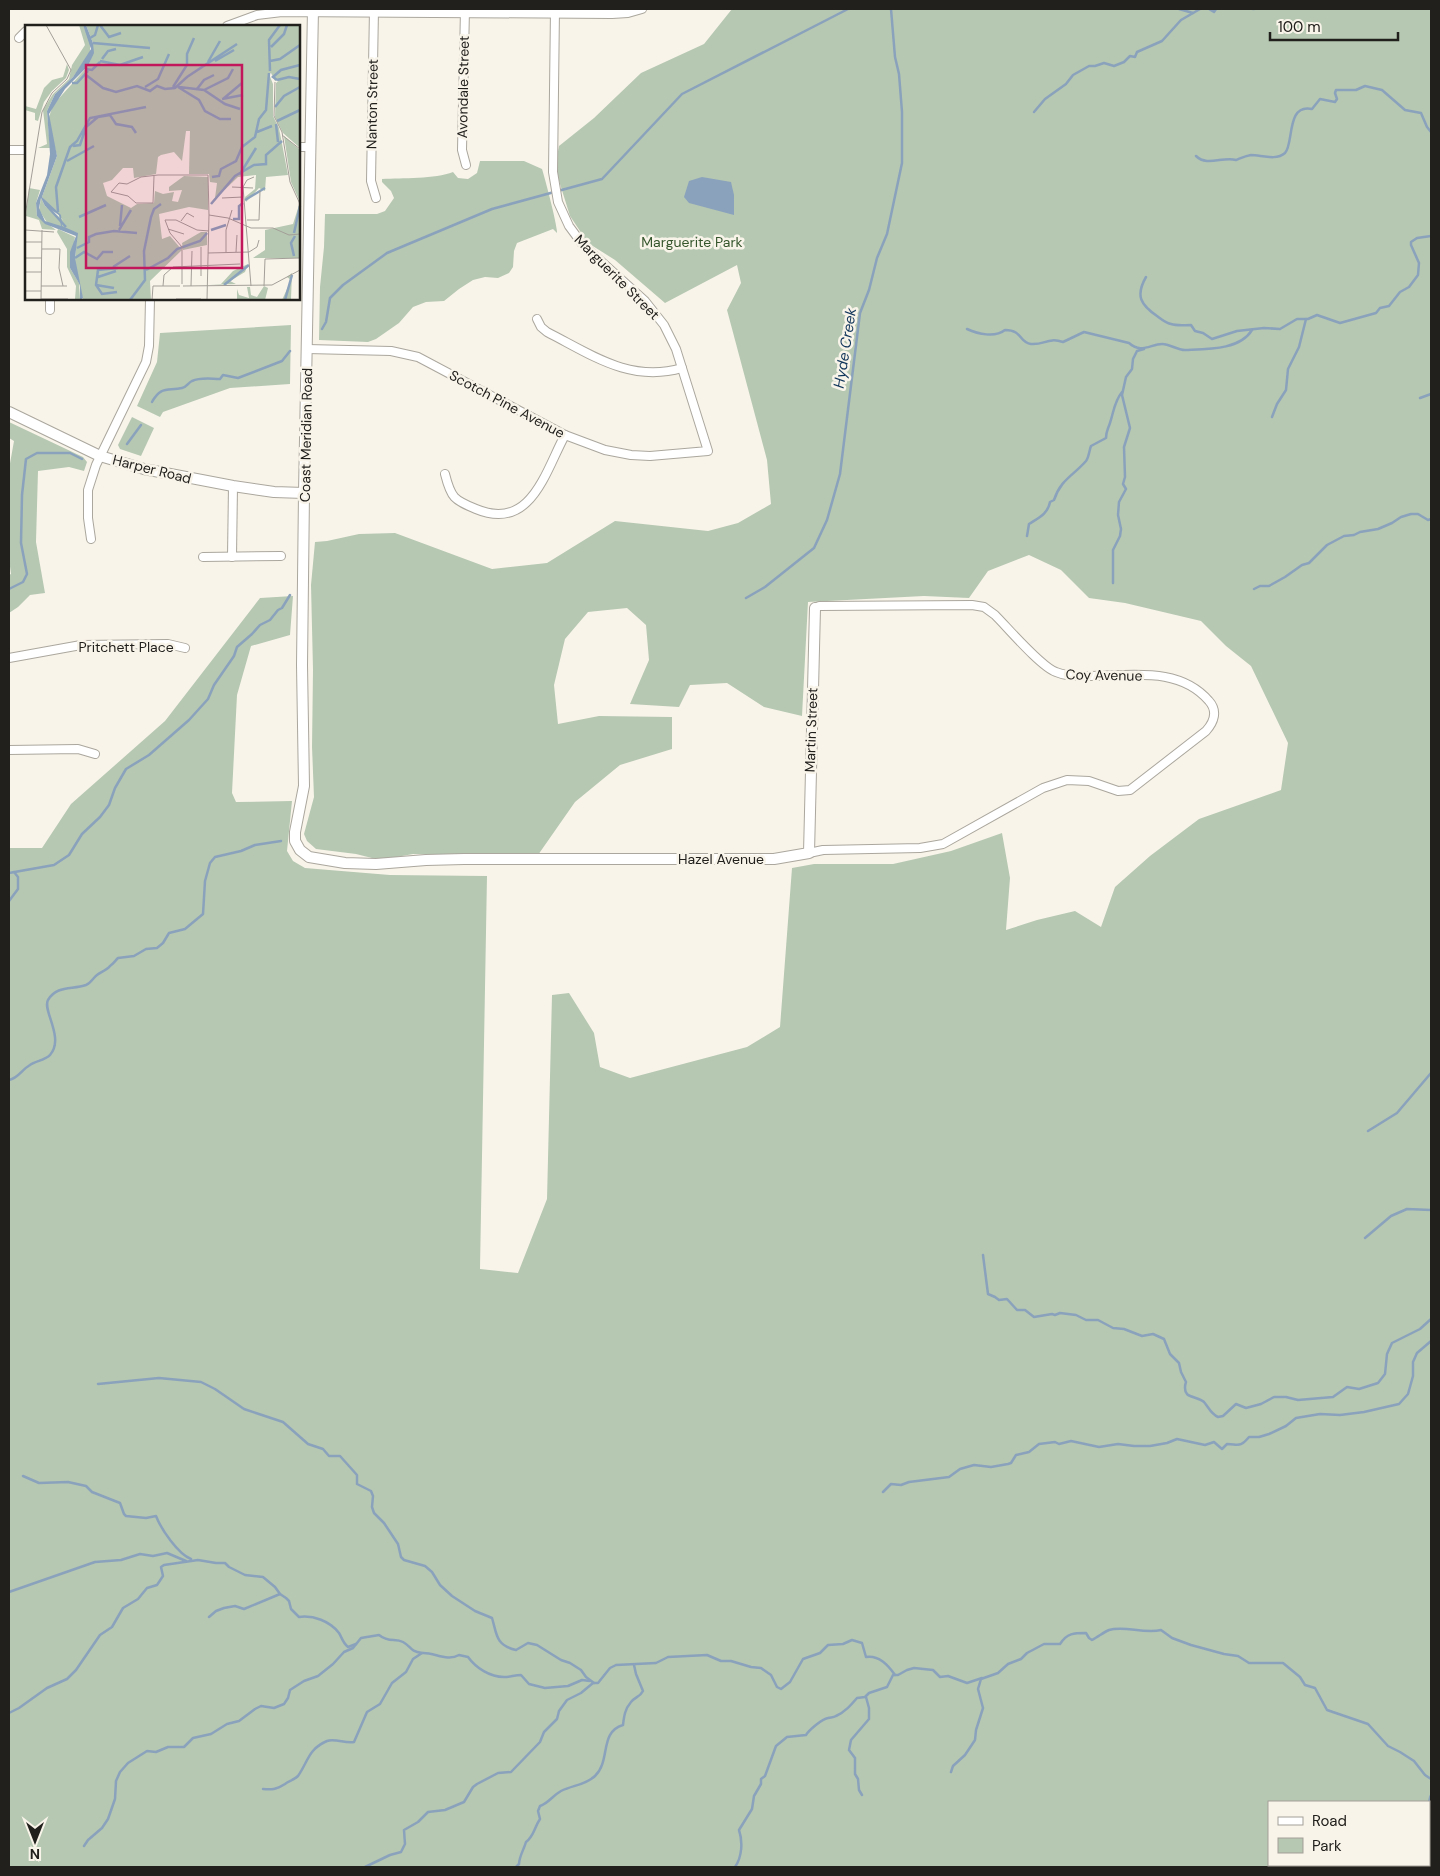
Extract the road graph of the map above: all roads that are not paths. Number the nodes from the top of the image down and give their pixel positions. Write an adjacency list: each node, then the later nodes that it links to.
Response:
1 (642, 9): 5 (street)
2 (313, 10): 3 (street); 6 (street); 10 (street, Coast Meridian Road)
3 (374, 11): 4 (street); 14 (street, Nanton Street)
4 (465, 11): 5 (street); 13 (street, Avondale Street)
5 (555, 11): 20 (street, Marguerite Street)
6 (230, 25)
7 (25, 32): 8 (street)
8 (19, 38)
9 (300, 147): 10 (street)
10 (310, 147): 19 (street, Coast Meridian Road)
11 (9, 150): 12 (street)
12 (25, 150)
13 (466, 165)
14 (376, 198)
15 (50, 300): 17 (street)
16 (150, 300): 24 (street)
17 (50, 310)
18 (537, 319): 20 (street)
19 (307, 350): 22 (street, Scotch Pine Avenue); 27 (street, Coast Meridian Road)
20 (682, 368): 23 (street, Marguerite Street)
21 (9, 412): 24 (street, Harper Road)
22 (565, 435): 23 (street, Scotch Pine Avenue); 25 (street)
23 (708, 451)
24 (100, 456): 26 (street, Harper Road); 28 (street)
25 (445, 474)
26 (233, 486): 27 (street, Harper Road); 31 (street)
27 (304, 493): 39 (street, Coast Meridian Road)
28 (91, 540)
29 (281, 556): 31 (street)
30 (203, 557): 31 (street)
31 (232, 557)
32 (815, 608): 37 (street, Coy Avenue); 38 (street, Martin Street)
33 (185, 648): 34 (street, Pritchett Place)
34 (9, 658)
35 (9, 750): 36 (street)
36 (95, 754)
37 (1118, 791): 38 (street, Hazel Avenue)
38 (809, 853): 39 (street, Hazel Avenue)
39 (306, 855)

